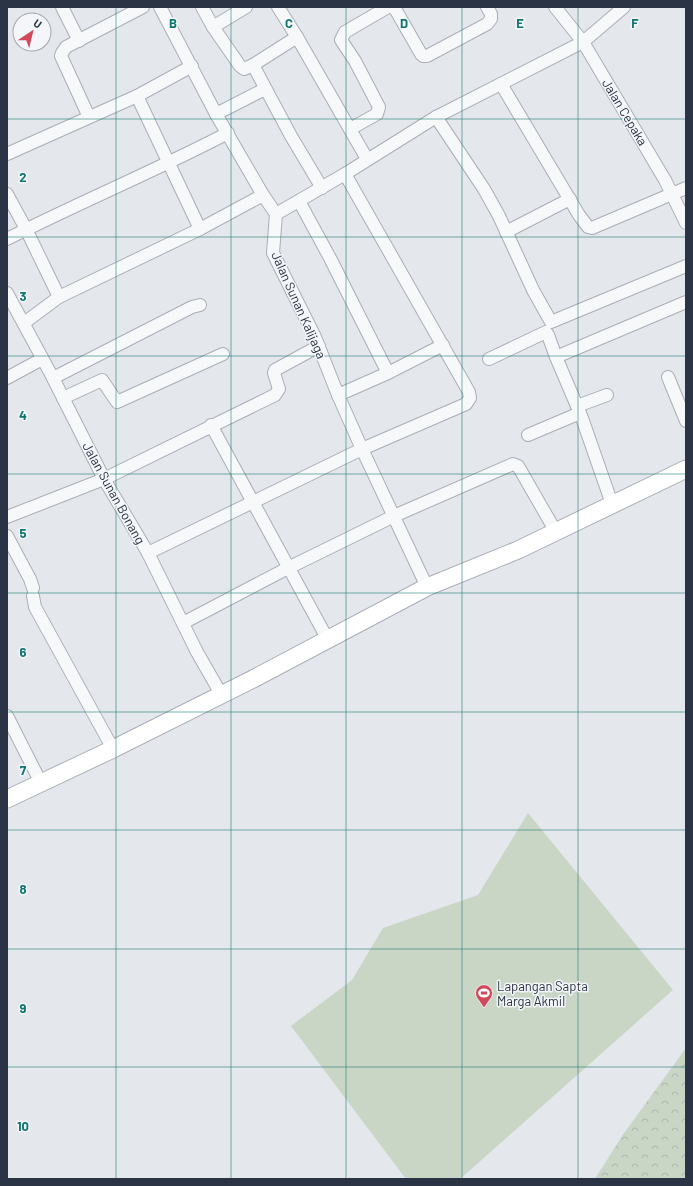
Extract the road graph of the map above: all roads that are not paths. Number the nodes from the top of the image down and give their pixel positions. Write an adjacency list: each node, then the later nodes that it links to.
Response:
1 (62, 7): 14 (street)
2 (143, 7): 14 (street)
3 (160, 7): 17 (street)
4 (202, 7): 12 (street)
5 (246, 7): 12 (street)
6 (278, 7): 13 (street)
7 (388, 7): 24 (street)
8 (394, 7): 9 (street)
9 (487, 7)
10 (555, 7): 15 (street, Jalan Cepaka)
11 (624, 7): 15 (street)
12 (213, 27): 16 (street)
13 (297, 37): 16 (street); 24 (street)
14 (79, 40): 22 (street)
15 (583, 42): 18 (street); 33 (street, Jalan Cepaka)
16 (253, 65): 19 (street)
17 (192, 66): 20 (street); 21 (street)
18 (501, 84): 23 (street); 35 (street)
19 (265, 89): 21 (street); 30 (street)
20 (137, 96): 22 (street); 28 (street)
21 (216, 114): 25 (street)
22 (89, 117): 26 (street)
23 (436, 117): 27 (street); 41 (street)
24 (350, 129): 27 (street)
25 (228, 134): 28 (street); 34 (street)
26 (7, 154)
27 (367, 159): 29 (street)
28 (169, 163): 39 (street); 40 (street)
29 (345, 174): 30 (street); 49 (street)
30 (322, 188): 36 (street)
31 (686, 188): 33 (street)
32 (7, 194): 39 (street)
33 (672, 194): 35 (street); 38 (street, Jalan Cepaka)
34 (263, 195): 37 (street); 40 (street)
35 (570, 198): 41 (street)
36 (299, 201): 37 (street); 55 (street)
37 (276, 214): 50 (street, Jalan Sunan Kalijaga)
38 (686, 223)
39 (26, 229): 42 (street); 45 (street)
40 (200, 229): 45 (street)
41 (506, 232): 43 (street)
42 (7, 239)
43 (686, 266)
44 (7, 293): 48 (street, Jalan Sunan Bonang)
45 (59, 297): 48 (street)
46 (686, 302): 52 (street)
47 (200, 306): 58 (street)
48 (24, 323): 53 (street, Jalan Sunan Bonang)
49 (443, 345): 55 (street); 66 (street)
50 (319, 346): 59 (street, Jalan Sunan Kalijaga); 64 (street)
51 (223, 354): 61 (street)
52 (556, 357): 54 (street); 62 (street)
53 (42, 359): 57 (street); 58 (street, Jalan Sunan Bonang)
54 (489, 359)
55 (388, 373): 59 (street)
56 (668, 377): 63 (street)
57 (7, 378)
58 (53, 378): 61 (street, Jalan Sunan Bonang)
59 (338, 395): 66 (street, Jalan Sunan Kalijaga)
60 (607, 395): 62 (street)
61 (63, 398): 68 (street, Jalan Sunan Bonang)
62 (578, 409): 65 (street); 70 (street)
63 (686, 421)
64 (212, 425): 68 (street); 69 (street)
65 (528, 435)
66 (362, 449): 69 (street); 71 (street, Jalan Sunan Kalijaga)
67 (686, 469): 70 (main road)
68 (104, 479): 72 (street); 75 (street, Jalan Sunan Bonang)
69 (253, 503): 75 (street); 76 (street)
70 (612, 504): 73 (main road)
71 (394, 516): 73 (street); 76 (street); 77 (street, Jalan Sunan Kalijaga)
72 (7, 517)
73 (556, 532): 77 (main road)
74 (7, 536): 82 (street)
75 (148, 553): 78 (street, Jalan Sunan Bonang)
76 (288, 568): 78 (street); 79 (street)
77 (427, 587): 79 (main road)
78 (183, 623): 80 (street, Jalan Sunan Bonang)
79 (328, 640): 80 (main road)
80 (221, 694): 82 (main road)
81 (7, 716): 83 (street)
82 (113, 749): 83 (main road)
83 (41, 783): 84 (main road)
84 (7, 799)

